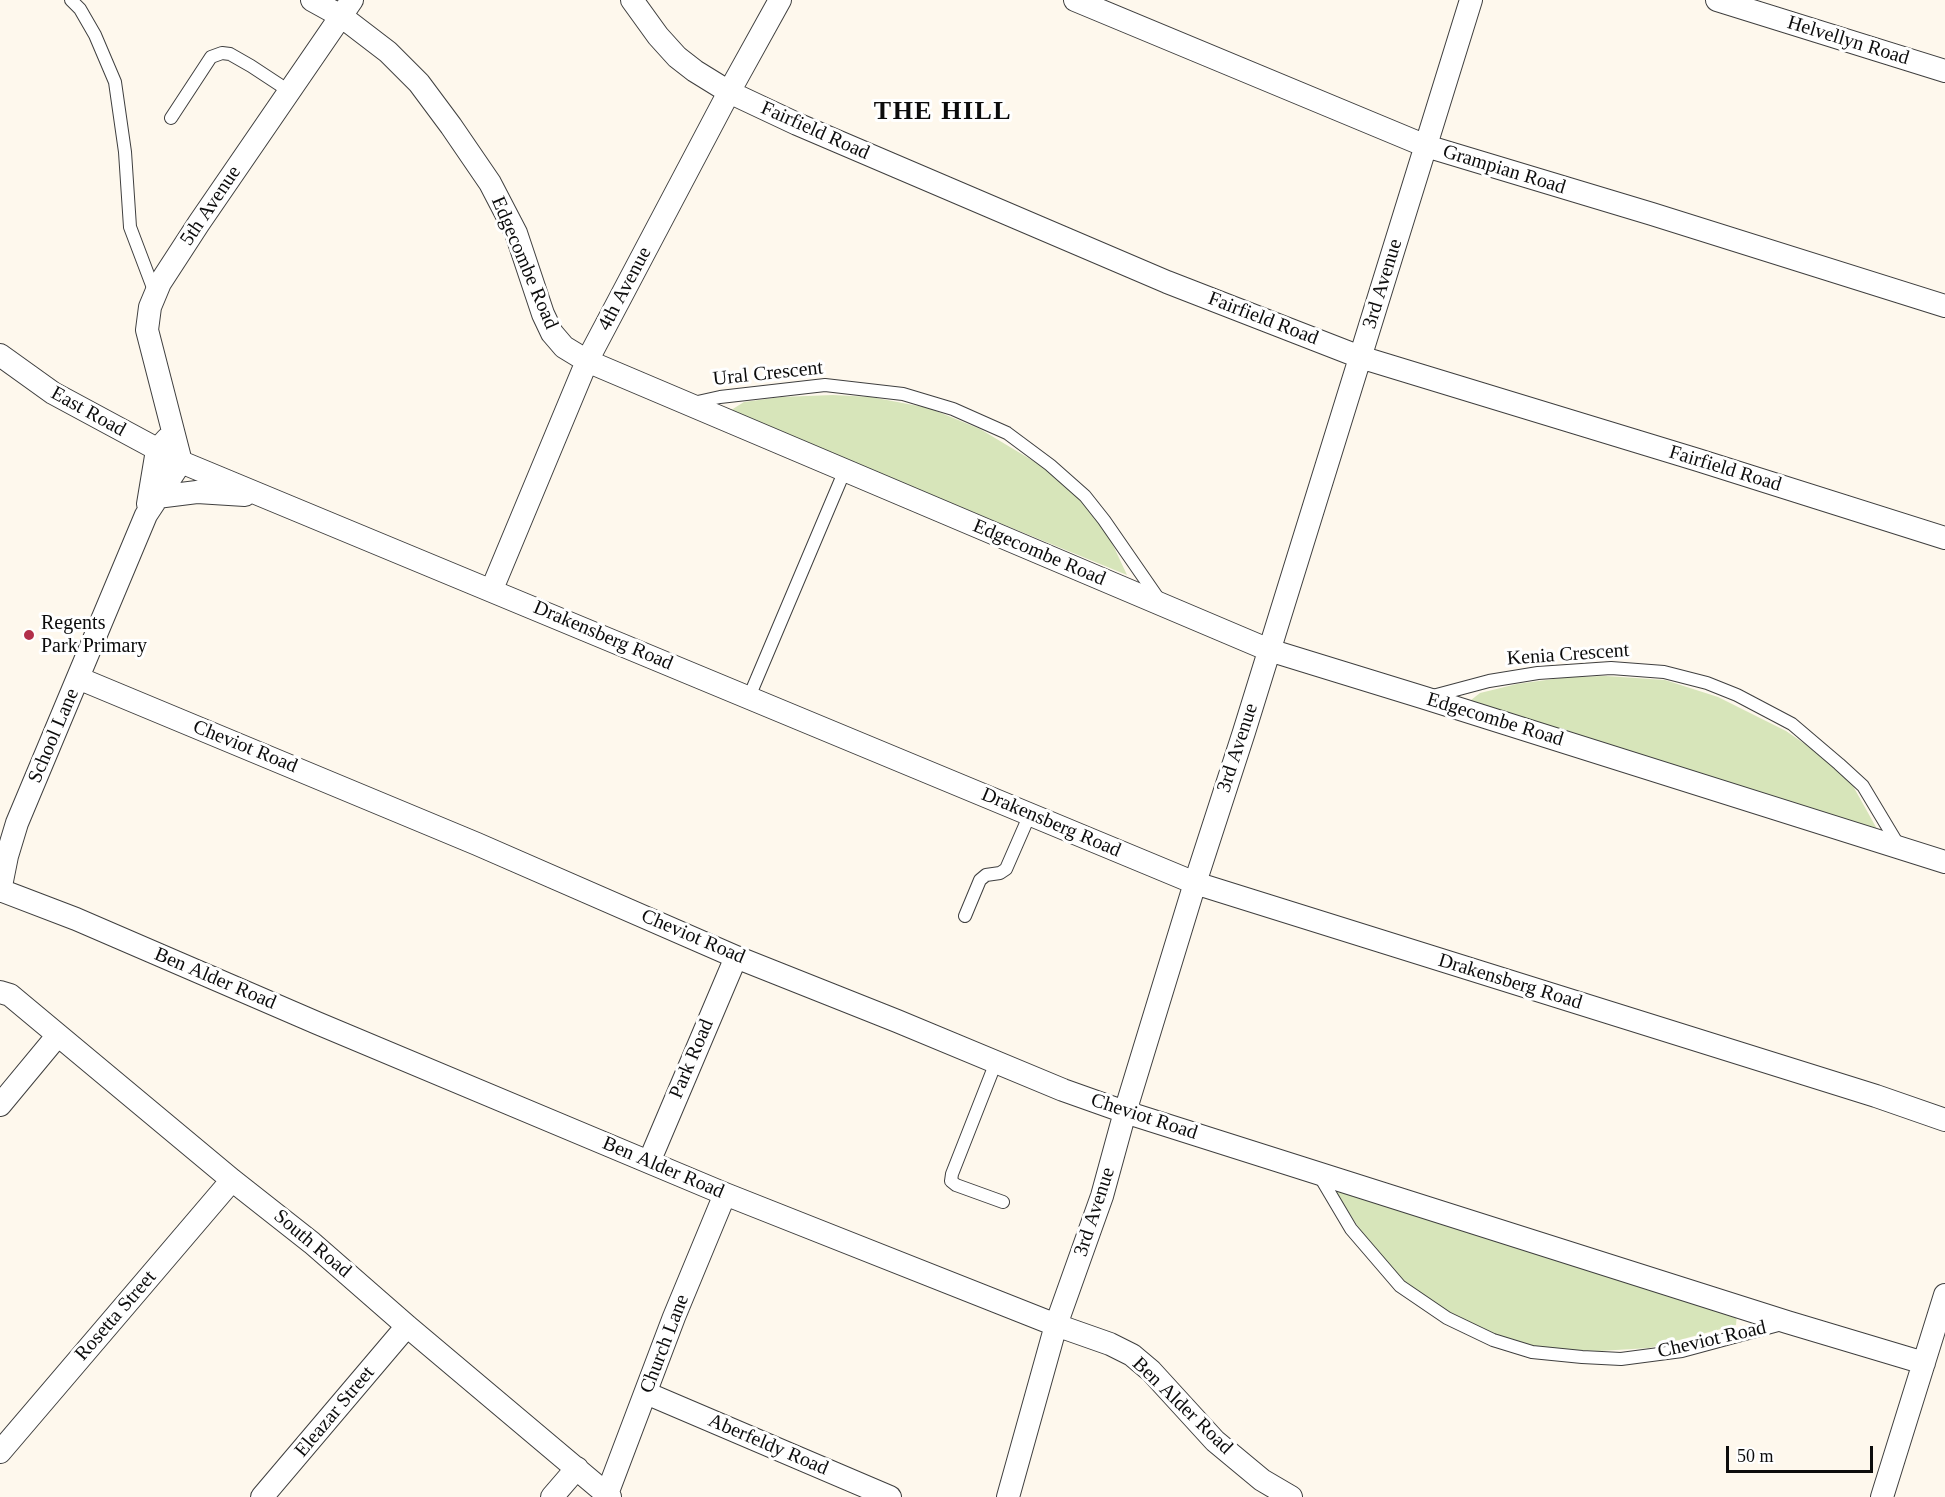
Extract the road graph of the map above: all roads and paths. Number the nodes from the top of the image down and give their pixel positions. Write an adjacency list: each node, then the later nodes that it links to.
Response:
1 (71, 0): 14 (lane)
2 (312, 0): 8 (street, Edgecombe Road)
3 (632, 0): 11 (street, Fairfield Road)
4 (780, 0): 11 (street, 4th Avenue)
5 (1075, 0): 13 (street, Grampian Road)
6 (1471, 0): 13 (street, 3rd Avenue)
7 (1717, 0): 9 (street, Helvellyn Road)
8 (346, 8): 10 (street, 5th Avenue); 18 (street, Edgecombe Road)
9 (1945, 71)
10 (289, 91): 12 (lane); 14 (street, 5th Avenue)
11 (729, 92): 17 (street, Fairfield Road); 18 (street, 4th Avenue)
12 (171, 118)
13 (1426, 146): 15 (street, Grampian Road); 17 (street, 3rd Avenue)
14 (155, 294): 20 (street, 5th Avenue)
15 (1945, 306)
16 (0, 355): 21 (street, East Road)
17 (1360, 357): 26 (street, Fairfield Road); 29 (street, 3rd Avenue)
18 (587, 361): 19 (street, Edgecombe Road); 27 (street, 4th Avenue)
19 (688, 404): 23 (street, Edgecombe Road); 28 (lane, Ural Crescent)
20 (172, 434): 21 (street); 22 (street, 5th Avenue)
21 (158, 450): 22 (street, East Road); 25 (street, School Lane)
22 (181, 462): 24 (street, Drakensberg Road); 25 (street, School Lane)
23 (845, 470): 28 (street, Edgecombe Road); 31 (lane)
24 (268, 497): 25 (street); 27 (street, Drakensberg Road)
25 (152, 506): 30 (street, School Lane)
26 (1945, 538)
27 (492, 590): 31 (street, Drakensberg Road)
28 (1162, 605): 29 (street, Edgecombe Road)
29 (1269, 651): 32 (street, Edgecombe Road); 38 (street, 3rd Avenue)
30 (78, 678): 34 (street, School Lane); 41 (street, Cheviot Road)
31 (749, 697): 33 (street, Drakensberg Road)
32 (1425, 698): 35 (street, Edgecombe Road); 35 (lane, Kenia Crescent)
33 (1030, 814): 38 (street, Drakensberg Road); 40 (lane)
34 (8, 827): 36 (street, School Lane)
35 (1899, 847): 37 (street, Edgecombe Road)
36 (4, 858): 39 (street, School Lane)
37 (1945, 862)
38 (1195, 883): 46 (street, 3rd Avenue); 47 (street, Drakensberg Road)
39 (0, 890): 48 (street, Ben Alder Road)
40 (965, 916)
41 (736, 957): 44 (street, Cheviot Road); 48 (street, Park Road)
42 (3, 988): 43 (street, South Road)
43 (58, 1035): 45 (street); 50 (street, South Road)
44 (996, 1062): 46 (street, Cheviot Road); 52 (lane)
45 (0, 1105)
46 (1125, 1112): 49 (street, Cheviot Road); 55 (street, 3rd Avenue)
47 (1945, 1120)
48 (649, 1162): 51 (street, Ben Alder Road)
49 (1317, 1171): 54 (street, Cheviot Road); 54 (lane, Cheviot Road)
50 (232, 1180): 56 (street, South Road); 59 (street, Rosetta Street)
51 (725, 1194): 55 (street, Ben Alder Road); 58 (street, Church Lane)
52 (1003, 1202)
53 (1945, 1295): 57 (street)
54 (1787, 1322): 57 (street, Cheviot Road)
55 (1056, 1325): 65 (street, 3rd Avenue); 66 (street, Ben Alder Road)
56 (407, 1326): 60 (street, South Road); 62 (street, Eleazar Street)
57 (1924, 1363): 67 (street)
58 (646, 1393): 61 (street, Church Lane); 64 (street, Aberfeldy Road)
59 (0, 1452)
60 (577, 1468): 61 (street, South Road); 63 (street)
61 (609, 1496)
62 (262, 1497)
63 (552, 1497)
64 (890, 1497)
65 (1008, 1497)
66 (1291, 1497)
67 (1882, 1497)

